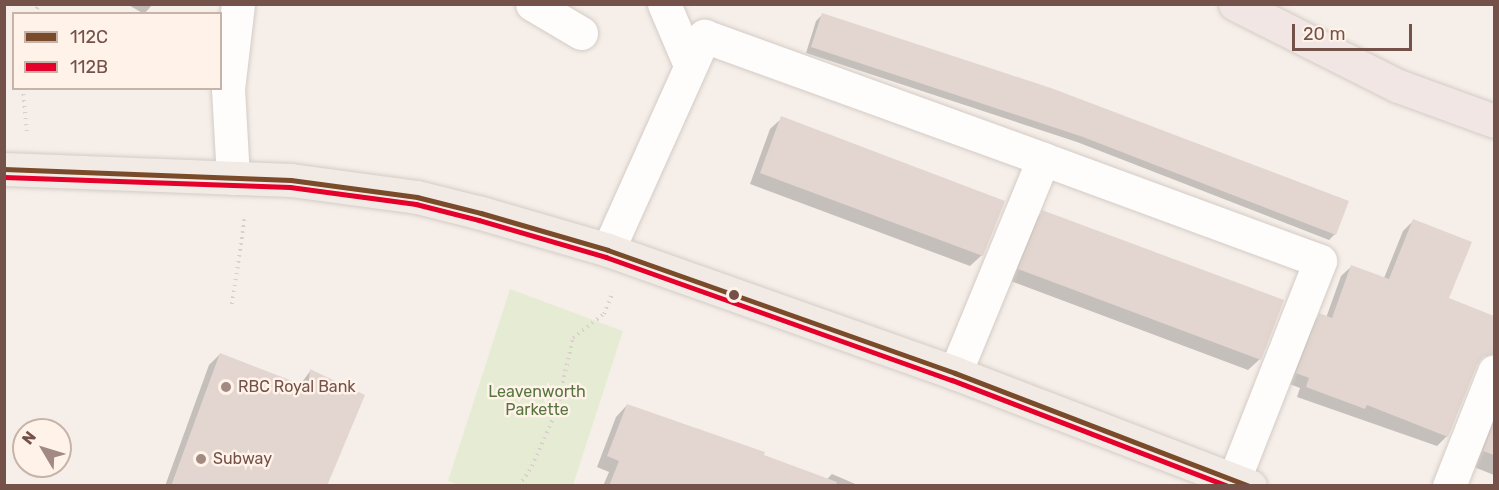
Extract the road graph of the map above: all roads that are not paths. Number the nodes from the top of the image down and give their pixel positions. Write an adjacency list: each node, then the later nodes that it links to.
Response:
1 (238, 4): 10 (street)
2 (532, 4): 5 (street)
3 (664, 4): 6 (street)
4 (1235, 4): 7 (highway)
5 (580, 33)
6 (697, 51): 8 (street); 11 (street)
7 (1494, 121)
8 (1043, 159): 13 (street); 14 (street)
9 (17, 169): 10 (main road)
10 (242, 178): 11 (main road)
11 (618, 254): 13 (main road)
12 (1494, 372): 15 (street)
13 (955, 373): 14 (main road)
14 (1242, 482)
15 (1449, 486)

